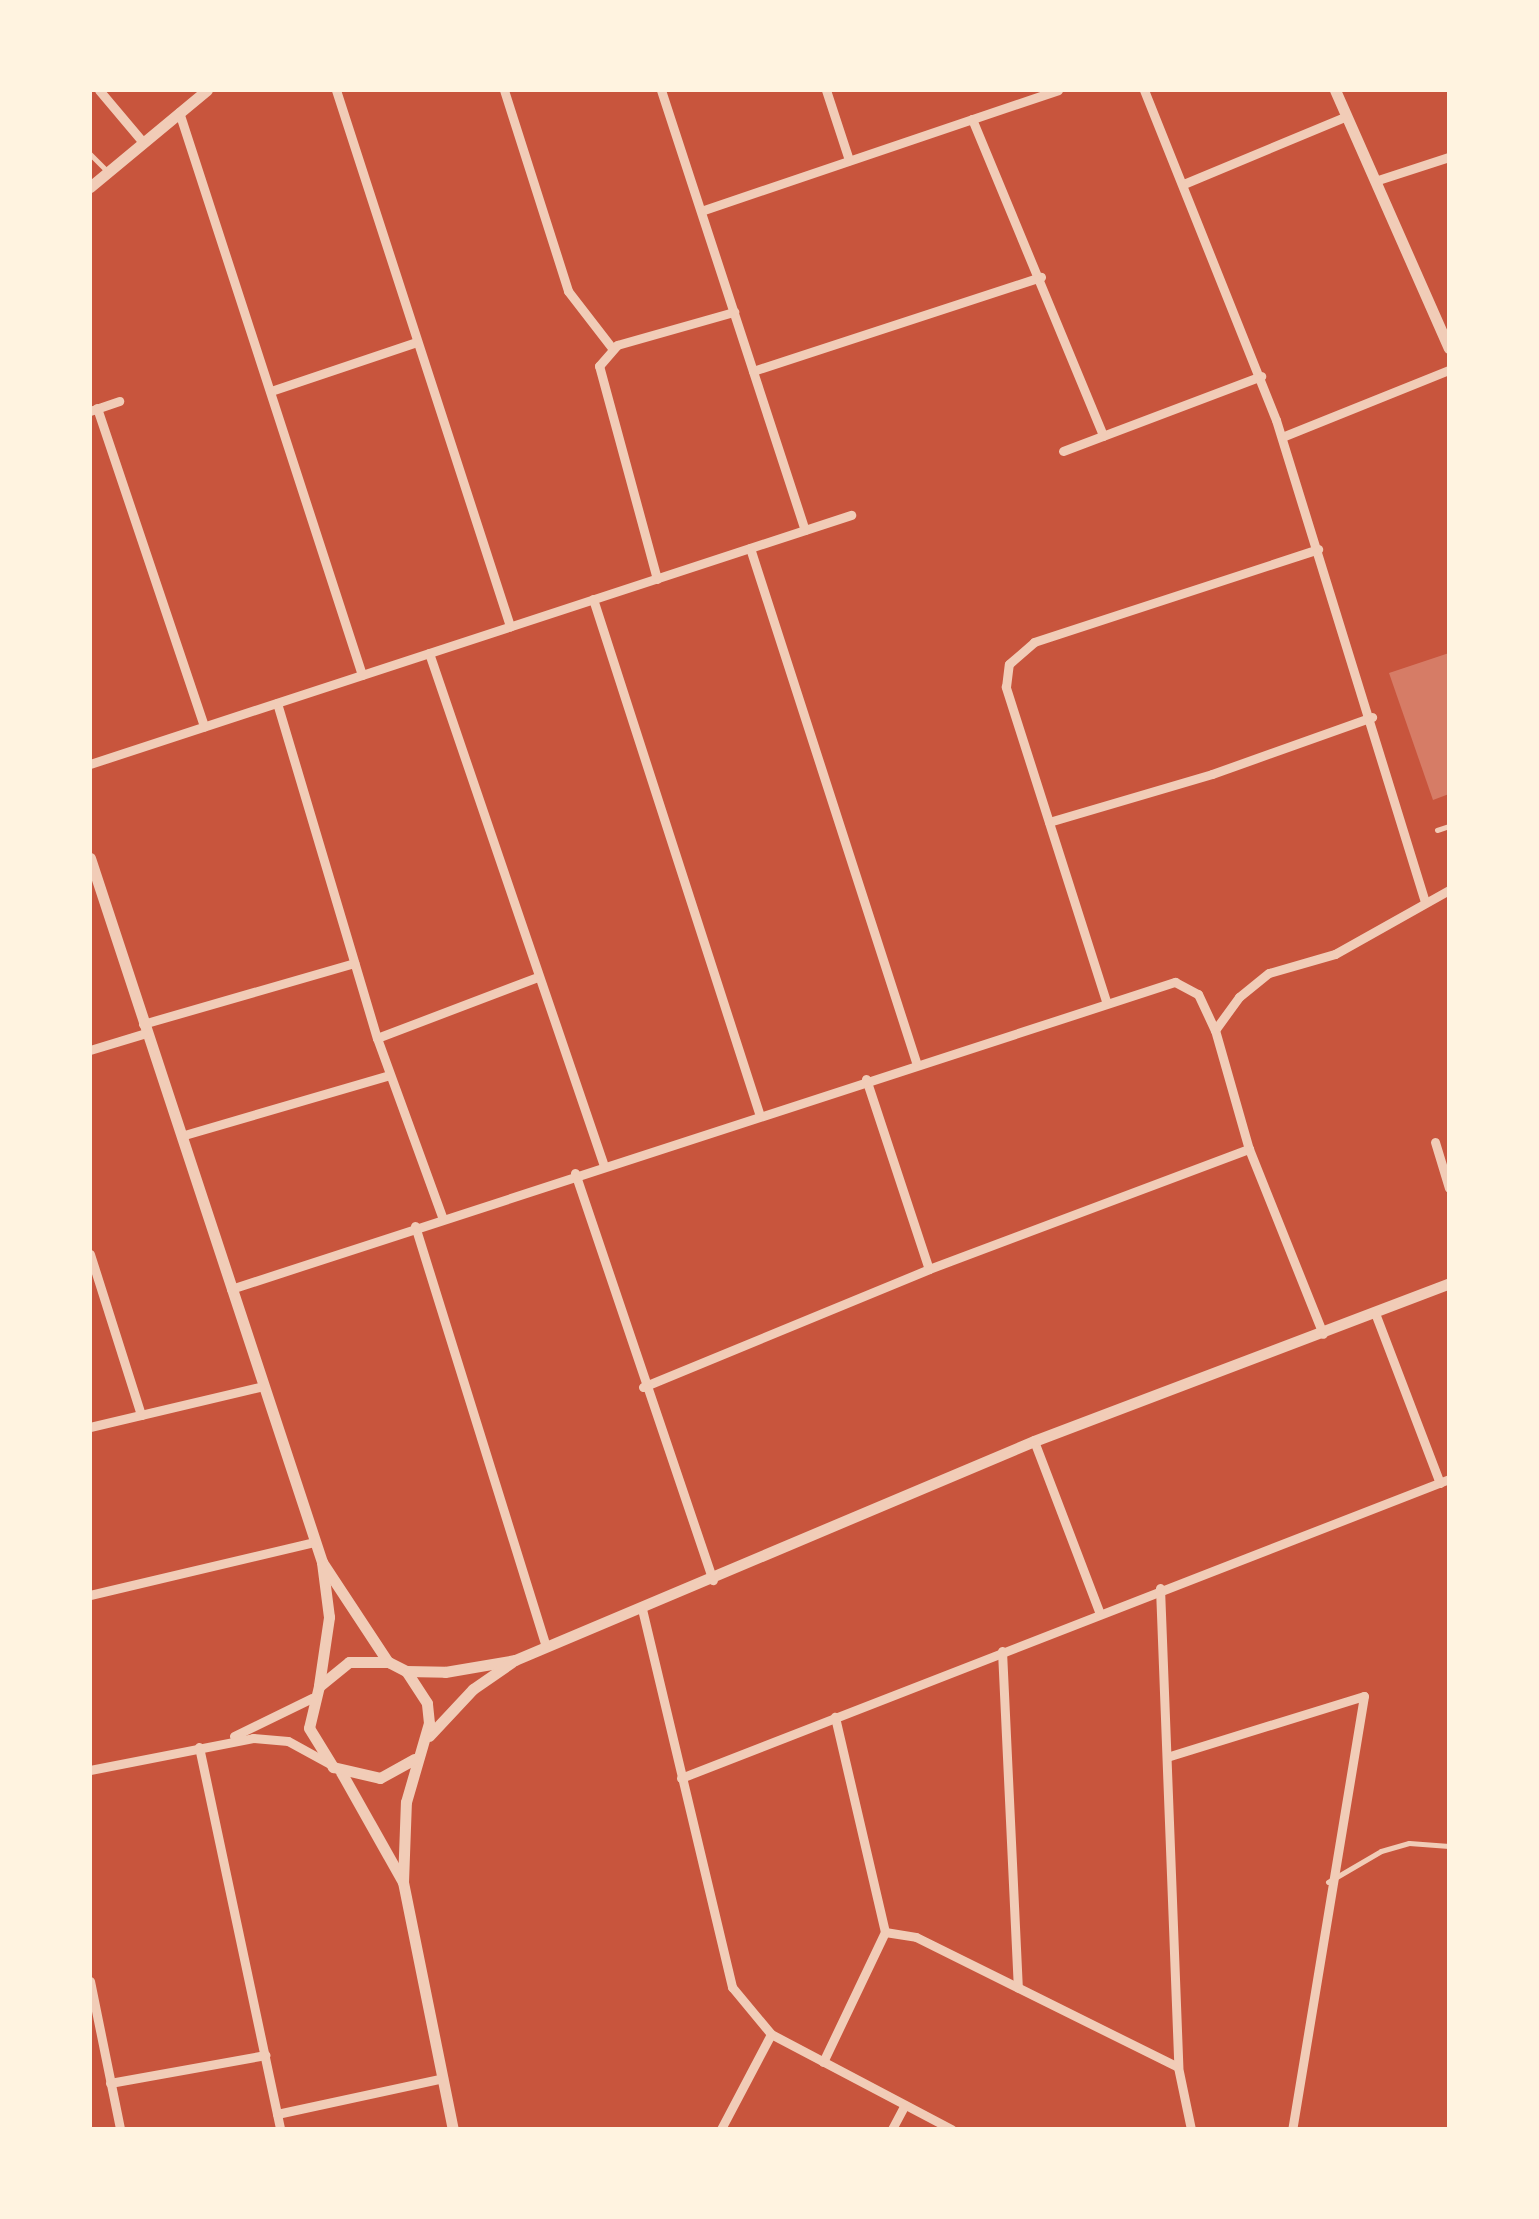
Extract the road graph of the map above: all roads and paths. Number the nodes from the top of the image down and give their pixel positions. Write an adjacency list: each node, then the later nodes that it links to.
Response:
1 (99, 90): 13 (street)
2 (207, 90): 10 (street)
3 (336, 90): 24 (street)
4 (504, 90): 25 (street)
5 (661, 90): 21 (street)
6 (826, 90): 16 (street)
7 (1058, 90): 12 (street)
8 (1144, 90): 19 (street)
9 (1335, 90): 11 (street)
10 (179, 112): 13 (street); 30 (street)
11 (1347, 116): 18 (street); 19 (street)
12 (972, 119): 16 (street); 22 (street)
13 (142, 141): 17 (street)
14 (90, 154): 17 (lane)
15 (1449, 157): 18 (street)
16 (849, 160): 21 (street)
17 (106, 170): 20 (street)
18 (1375, 181): 26 (street)
19 (1186, 184): 29 (street)
20 (90, 187)
21 (701, 211): 23 (street)
22 (1041, 277): 28 (street); 33 (street)
23 (734, 312): 25 (street); 28 (street)
24 (417, 342): 30 (street); 42 (street)
25 (612, 348): 40 (street)
26 (1449, 348)
27 (1449, 370): 34 (street)
28 (753, 371): 37 (street)
29 (1261, 376): 33 (street); 34 (street)
30 (271, 392): 44 (street)
31 (120, 401): 32 (street)
32 (94, 410): 47 (street)
33 (1103, 436): 35 (street)
34 (1282, 437): 39 (street)
35 (1063, 452)
36 (851, 516): 37 (street)
37 (805, 530): 38 (street)
38 (750, 548): 40 (street); 62 (street)
39 (1318, 549): 46 (street); 49 (street)
40 (657, 579): 41 (street)
41 (593, 600): 42 (street); 65 (street)
42 (510, 626): 43 (street)
43 (429, 653): 44 (street); 56 (street)
44 (362, 675): 45 (street)
45 (277, 703): 47 (street); 55 (street)
46 (1372, 716): 49 (street); 54 (street)
47 (204, 726): 48 (street)
48 (90, 764)
49 (1049, 822): 57 (street)
50 (1449, 826): 51 (lane)
51 (1437, 830)
52 (90, 858): 58 (street)
53 (1449, 890): 54 (street)
54 (1425, 902): 59 (street)
55 (354, 963): 58 (street); 60 (street)
56 (535, 978): 60 (street); 69 (street)
57 (1106, 1002): 59 (street); 62 (street)
58 (144, 1028): 61 (street); 66 (street)
59 (1215, 1030): 68 (street)
60 (376, 1038): 63 (street)
61 (90, 1050)
62 (916, 1062): 64 (street)
63 (389, 1075): 66 (street); 73 (street)
64 (866, 1079): 65 (street); 76 (street)
65 (759, 1113): 69 (street)
66 (180, 1136): 78 (street)
67 (1434, 1142): 71 (street)
68 (1249, 1149): 76 (street); 80 (street)
69 (603, 1163): 70 (street)
70 (575, 1172): 73 (street); 82 (street)
71 (1447, 1173): 72 (street)
72 (1449, 1188)
73 (442, 1218): 74 (street)
74 (415, 1226): 78 (street); 94 (street)
75 (90, 1254): 83 (street)
76 (928, 1268): 82 (street)
77 (1449, 1283): 79 (street)
78 (231, 1289): 81 (street)
79 (1374, 1314): 80 (street); 86 (street)
80 (1323, 1334): 85 (street)
81 (263, 1386): 83 (street); 87 (street)
82 (643, 1387): 89 (street)
83 (141, 1415): 84 (street)
84 (90, 1427)
85 (1034, 1441): 89 (street); 93 (street)
86 (1444, 1481): 90 (street)
87 (315, 1542): 88 (street); 91 (street)
88 (322, 1562): 97 (street); 99 (street)
89 (713, 1580): 92 (street)
90 (1160, 1588): 93 (street); 104 (street)
91 (90, 1595)
92 (642, 1609): 94 (street); 108 (street)
93 (1099, 1611): 95 (street)
94 (546, 1647): 96 (street)
95 (1002, 1651): 100 (street); 114 (street)
96 (515, 1660): 98 (street); 101 (street)
97 (388, 1662): 98 (street); 99 (street)
98 (406, 1671): 101 (street)
99 (316, 1692): 102 (street); 107 (street)
100 (834, 1717): 108 (street); 112 (street)
101 (425, 1742): 105 (street)
102 (215, 1744): 103 (street); 107 (street)
103 (199, 1748): 106 (street); 116 (street)
104 (1170, 1756): 111 (street); 118 (street)
105 (414, 1758): 107 (street); 110 (street)
106 (90, 1770)
107 (337, 1770): 110 (street)
108 (681, 1778): 115 (street)
109 (1449, 1846): 111 (lane)
110 (404, 1882): 119 (street)
111 (1328, 1882): 130 (street)
112 (885, 1932): 114 (street); 117 (street)
113 (90, 1981): 120 (street)
114 (1018, 1988): 118 (street)
115 (771, 2034): 117 (street); 126 (street)
116 (265, 2056): 120 (street); 122 (street)
117 (823, 2062): 121 (street)
118 (1178, 2067): 129 (street)
119 (443, 2078): 122 (street); 125 (street)
120 (110, 2084): 123 (street)
121 (905, 2105): 127 (street); 128 (street)
122 (277, 2114): 124 (street)
123 (120, 2129)
124 (280, 2129)
125 (453, 2129)
126 (721, 2129)
127 (892, 2129)
128 (951, 2129)
129 (1191, 2129)
130 (1292, 2129)

